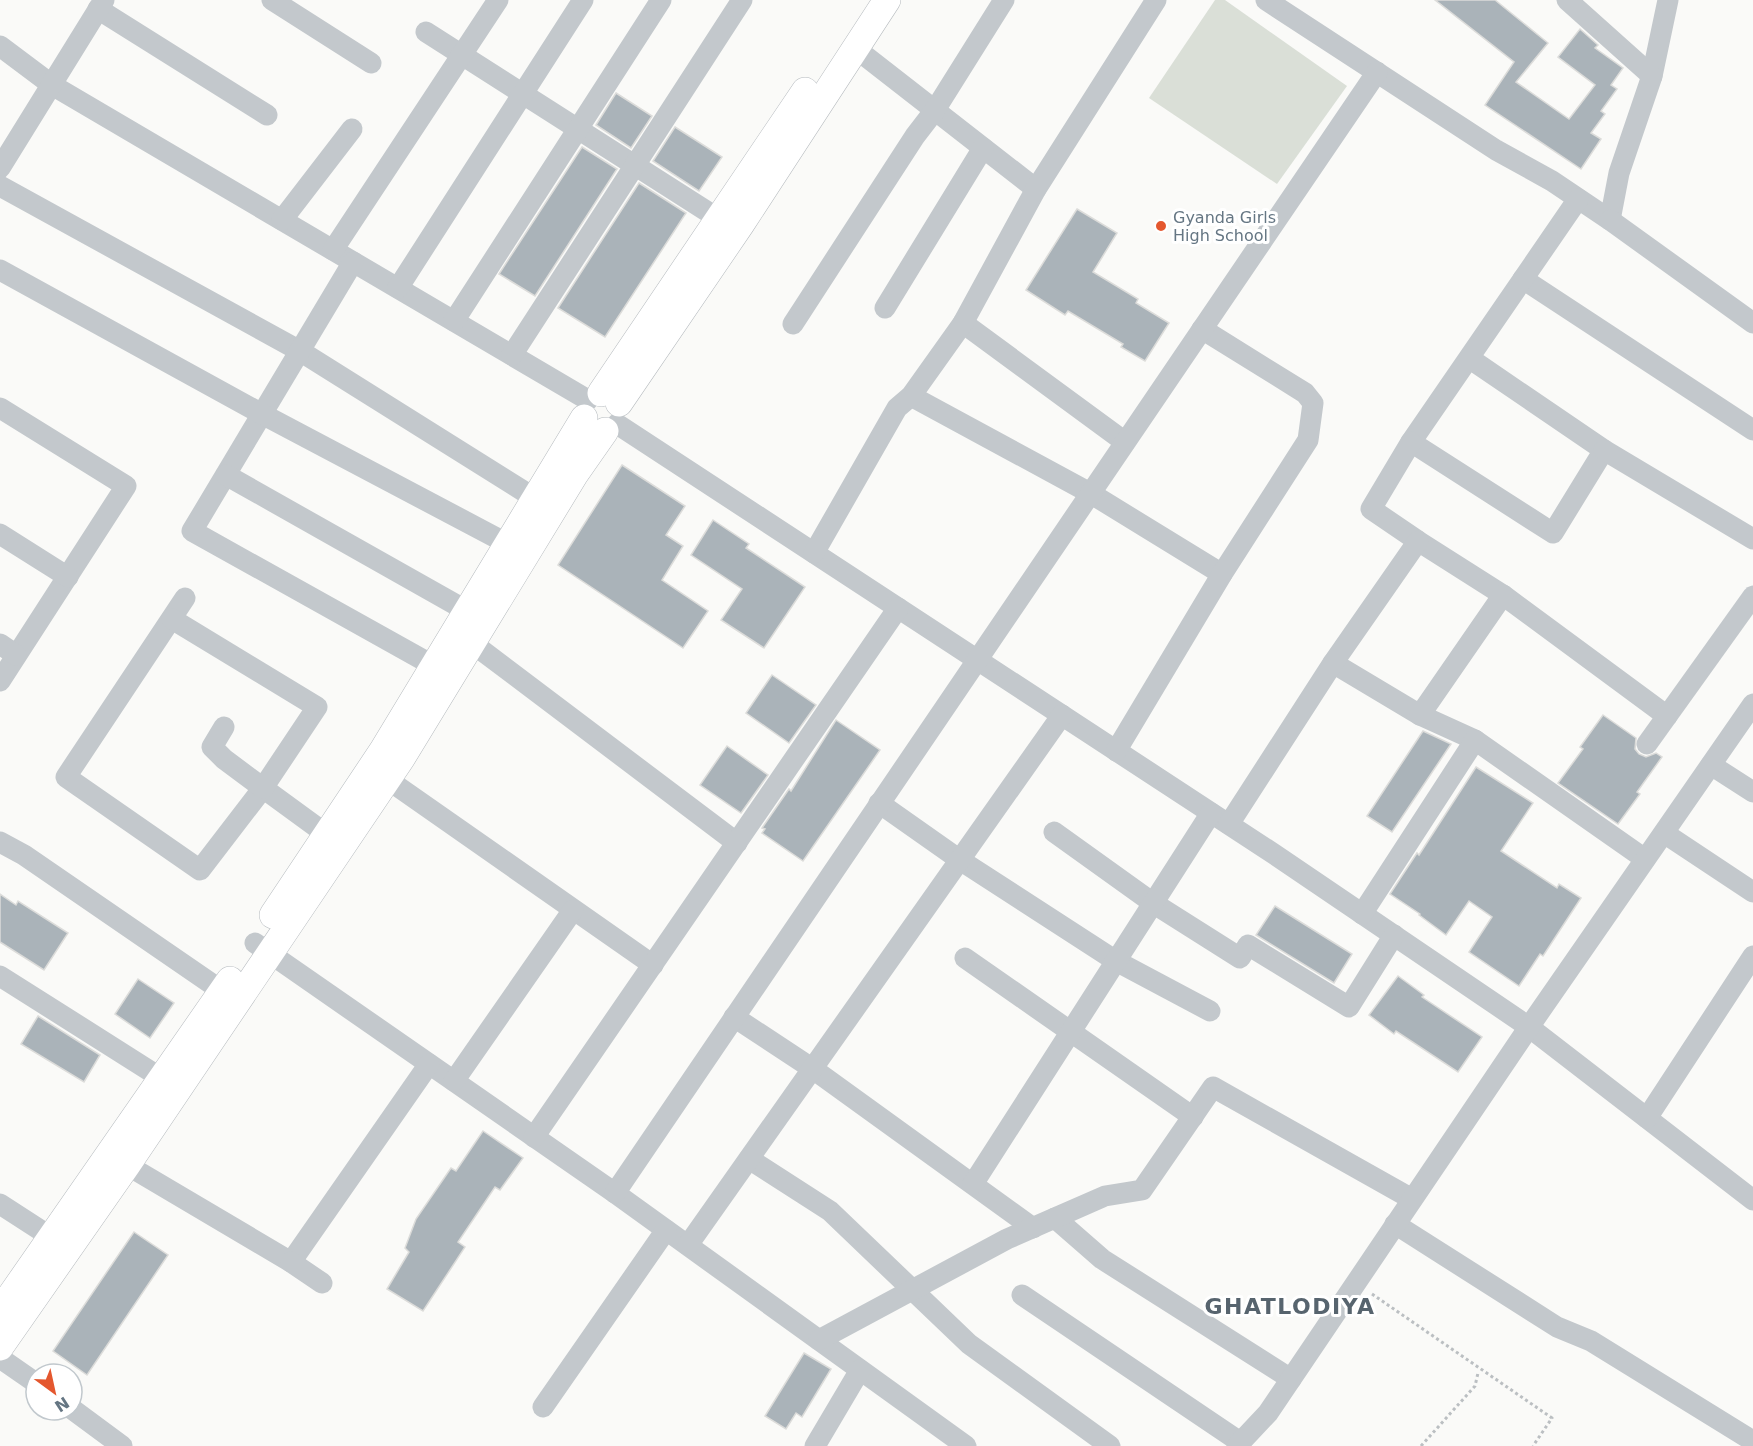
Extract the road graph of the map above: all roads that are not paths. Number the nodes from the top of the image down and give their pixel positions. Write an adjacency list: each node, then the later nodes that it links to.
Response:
1 (272, 0): 18 (street)
2 (498, 0): 17 (street)
3 (583, 0): 22 (street)
4 (661, 0): 26 (street)
5 (742, 0): 28 (street)
6 (867, 0): 33 (main road)
7 (886, 0): 16 (main road)
8 (1004, 0): 23 (street)
9 (1156, 0): 31 (street)
10 (1266, 0): 19 (street)
11 (1567, 0): 20 (street)
12 (1668, 0): 20 (street)
13 (101, 5): 21 (street); 24 (street)
14 (426, 32): 17 (street)
15 (0, 46): 21 (street)
16 (855, 48): 23 (street); 52 (main road)
17 (462, 55): 22 (street); 36 (street)
18 (371, 63)
19 (1377, 72): 32 (street); 46 (street)
20 (1652, 76): 35 (street)
21 (52, 85): 29 (street); 34 (street)
22 (522, 93): 26 (street); 40 (street)
23 (934, 110): 27 (street); 45 (street)
24 (267, 115)
25 (352, 129): 34 (street)
26 (578, 129): 28 (street); 42 (street)
27 (983, 148): 31 (street); 41 (street)
28 (634, 165): 33 (street); 48 (street)
29 (0, 168)
30 (0, 186): 47 (street)
31 (1035, 189): 43 (street)
32 (1578, 199): 35 (street); 39 (street)
33 (719, 219): 52 (main road)
34 (282, 220): 36 (street)
35 (1610, 220): 44 (street)
36 (333, 250): 37 (street)
37 (353, 262): 40 (street); 47 (street)
38 (0, 270): 53 (street)
39 (1522, 279): 49 (street); 54 (street)
40 (398, 288): 42 (street)
41 (885, 308)
42 (454, 321): 48 (street)
43 (963, 323): 50 (street); 55 (street)
44 (1753, 323)
45 (793, 324)
46 (1202, 329): 55 (street); 66 (street)
47 (300, 351): 53 (street); 60 (street)
48 (512, 355): 52 (street)
49 (1469, 358): 56 (street); 57 (street)
50 (910, 396): 59 (street); 65 (street)
51 (0, 408): 67 (street)
52 (602, 412): 60 (main road); 65 (street); 74 (main road)
53 (262, 414): 58 (street); 64 (street)
54 (1753, 430)
55 (1125, 441): 59 (street)
56 (1411, 442): 57 (street); 63 (street)
57 (1604, 450): 62 (street)
58 (226, 475): 72 (street); 78 (street)
59 (1090, 494): 66 (street); 76 (street)
60 (536, 499): 64 (main road)
61 (0, 534): 67 (street)
62 (1753, 539)
63 (1418, 541): 68 (street); 77 (street)
64 (508, 544): 72 (main road)
65 (814, 553): 71 (street)
66 (1222, 574): 87 (street)
67 (68, 577): 75 (street)
68 (1503, 594): 82 (street); 83 (street)
69 (1753, 596): 83 (street)
70 (185, 598): 73 (street)
71 (898, 608): 76 (street); 99 (street)
72 (467, 611): 78 (main road)
73 (172, 619): 90 (street); 90 (street)
74 (472, 643): 89 (main road); 99 (street)
75 (8, 650): 79 (street)
76 (976, 659): 81 (street); 92 (street)
77 (1333, 663): 82 (street); 94 (street)
78 (434, 666): 97 (main road)
79 (0, 681)
80 (1753, 704): 88 (street)
81 (1062, 715): 87 (street); 101 (street)
82 (1420, 715): 85 (street)
83 (1667, 716): 86 (street)
84 (224, 727): 90 (street)
85 (1475, 740): 100 (street); 105 (street)
86 (1647, 744)
87 (1116, 751): 93 (street)
88 (1711, 765): 91 (street); 96 (street)
89 (387, 779): 104 (street); 107 (main road)
90 (263, 788): 97 (street)
91 (1753, 792)
92 (879, 803): 101 (street); 115 (street)
93 (1211, 813): 94 (street); 103 (street)
94 (1229, 825): 105 (street)
95 (1053, 832): 103 (street)
96 (1664, 833): 100 (street); 102 (street)
97 (326, 834): 107 (main road)
98 (0, 842): 113 (street)
99 (737, 843): 111 (street)
100 (1645, 859): 116 (street)
101 (960, 860): 110 (street); 119 (street)
102 (1753, 892)
103 (1153, 903): 106 (street); 110 (street)
104 (573, 910): 111 (street); 121 (street)
105 (1362, 914): 106 (street)
106 (1394, 935): 116 (street)
107 (262, 949): 113 (main road); 118 (street); 126 (main road)
108 (1753, 956): 123 (street)
109 (965, 958): 117 (street)
110 (1116, 961): 114 (street); 117 (street)
111 (653, 965): 124 (street)
112 (0, 976): 120 (street)
113 (222, 991): 120 (main road)
114 (1210, 1011)
115 (734, 1017): 119 (street); 128 (street)
116 (1529, 1027): 123 (street); 129 (street)
117 (1071, 1030): 122 (street); 127 (street)
118 (429, 1064): 121 (street); 138 (street)
119 (813, 1069): 125 (street); 127 (street)
120 (161, 1078): 136 (main road)
121 (454, 1081): 124 (street)
122 (1193, 1117): 129 (street); 132 (street)
123 (1647, 1118): 130 (street)
124 (534, 1137): 128 (street)
125 (749, 1159): 137 (street); 140 (street)
126 (127, 1165): 138 (street); 144 (main road)
127 (973, 1184): 134 (street)
128 (615, 1193): 135 (street)
129 (1412, 1199): 133 (street)
130 (1753, 1200)
131 (0, 1204): 136 (street)
132 (1055, 1218): 134 (street); 148 (street)
133 (1395, 1224): 148 (street); 151 (street)
134 (1033, 1228): 140 (street)
135 (666, 1230): 137 (street); 149 (street)
136 (51, 1237): 142 (main road)
137 (688, 1245): 143 (street)
138 (291, 1262): 139 (street)
139 (322, 1282)
140 (913, 1290): 143 (street); 156 (street)
141 (1022, 1296): 152 (street)
142 (0, 1311)
143 (819, 1340): 146 (street)
144 (0, 1347)
145 (0, 1358): 147 (street)
146 (860, 1370): 154 (street); 155 (street)
147 (24, 1375)
148 (1291, 1379): 152 (street)
149 (543, 1407)
150 (84, 1418): 153 (street)
151 (1753, 1441)
152 (1238, 1444)
153 (122, 1446)
154 (815, 1446)
155 (966, 1446)
156 (1110, 1446)

